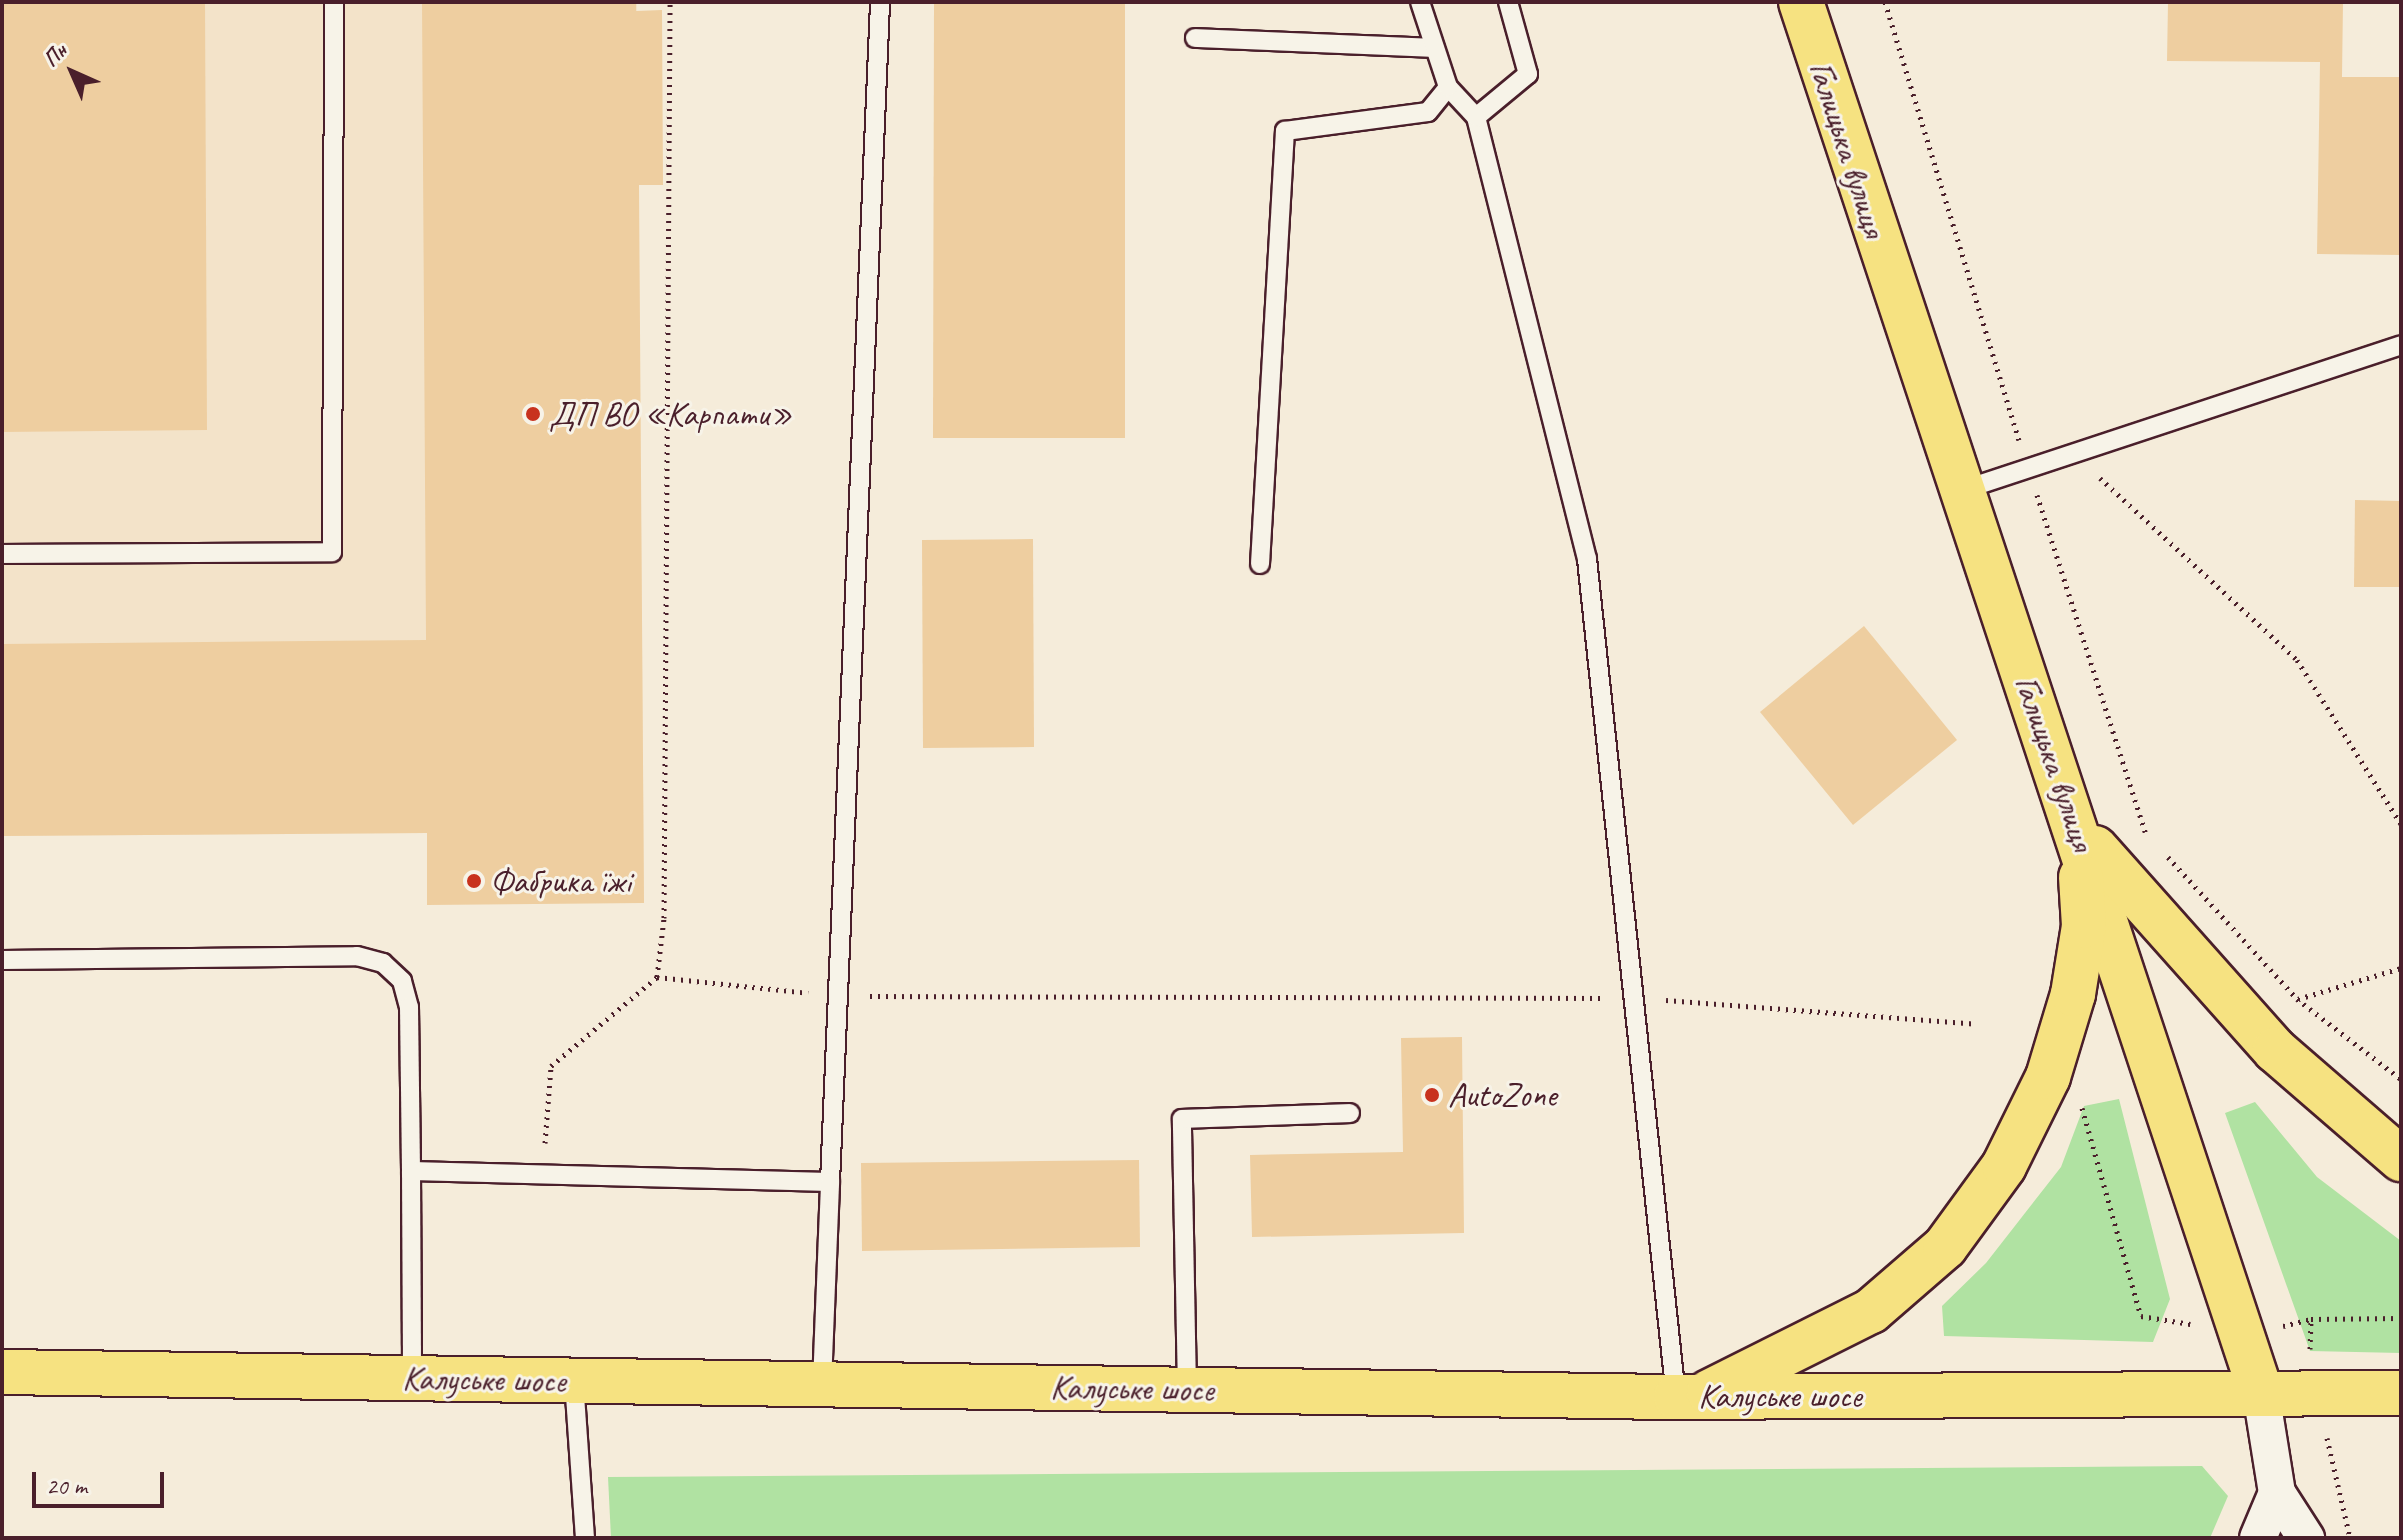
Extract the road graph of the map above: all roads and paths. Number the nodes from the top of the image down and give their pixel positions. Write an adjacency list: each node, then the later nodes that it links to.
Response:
1 (334, 2): 16 (lane)
2 (670, 2): 24 (path)
3 (880, 2): 25 (lane)
4 (1420, 2): 9 (lane)
5 (1508, 2): 11 (lane)
6 (1801, 2): 15 (main road, Галицька вулиця)
7 (1885, 2): 14 (path)
8 (1195, 38): 9 (lane)
9 (1433, 48): 10 (lane)
10 (1448, 87): 11 (lane); 17 (lane)
11 (1476, 117): 26 (lane)
12 (2401, 345): 13 (lane)
13 (2073, 454): 14 (lane); 18 (path)
14 (2028, 468): 15 (lane); 20 (path)
15 (1958, 491): 19 (main road, Галицька вулиця)
16 (2, 554)
17 (1260, 564)
18 (2401, 824)
19 (2078, 827): 28 (main road); 30 (main road); 38 (main road, Галицька вулиця)
20 (2153, 841)
21 (2164, 853): 27 (path)
22 (2, 960): 34 (lane)
23 (2401, 968): 27 (path)
24 (657, 977): 25 (path); 35 (path)
25 (838, 996): 26 (path); 36 (lane)
26 (1632, 998): 29 (path); 46 (lane)
27 (2297, 999): 28 (path); 31 (path)
28 (2243, 1016): 33 (main road)
29 (1976, 1024)
30 (2061, 1034): 38 (path); 46 (main road)
31 (2401, 1079)
32 (1350, 1113): 43 (lane)
33 (2401, 1159)
34 (411, 1171): 35 (lane); 40 (lane)
35 (543, 1174): 36 (lane)
36 (830, 1182): 42 (lane)
37 (2311, 1319): 38 (path)
38 (2247, 1334): 44 (main road, Галицька вулиця)
39 (2, 1372): 40 (main road, Калуське шосе)
40 (412, 1378): 41 (main road, Калуське шосе)
41 (574, 1380): 42 (main road, Калуське шосе); 48 (lane)
42 (822, 1384): 43 (main road, Калуське шосе)
43 (1187, 1389): 46 (main road, Калуське шосе)
44 (2261, 1393): 45 (main road); 46 (main road, Калуське шосе); 47 (street)
45 (2401, 1393)
46 (1688, 1397)
47 (2277, 1493): 49 (street); 50 (street)
48 (585, 1538)
49 (2258, 1538)
50 (2306, 1538)

